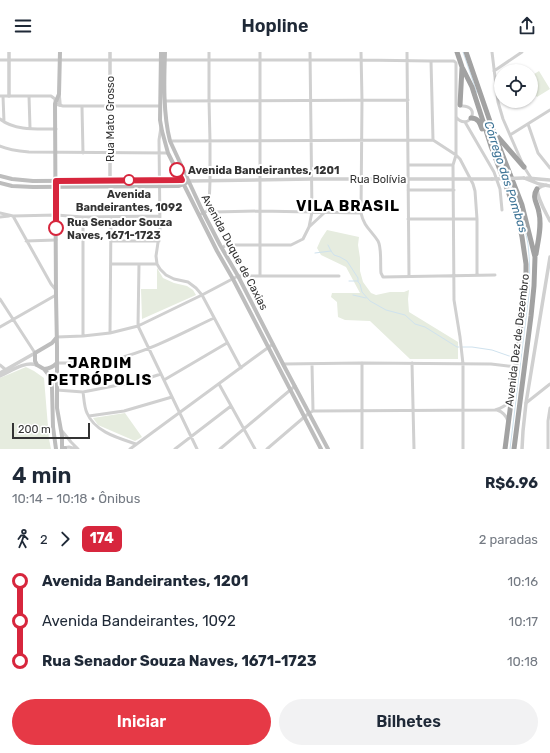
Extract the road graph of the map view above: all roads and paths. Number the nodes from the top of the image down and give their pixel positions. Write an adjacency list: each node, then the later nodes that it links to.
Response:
1 (9, 52): 16 (street)
2 (60, 52): 17 (main road)
3 (110, 52): 18 (street, Rua Mato Grosso)
4 (161, 52): 19 (main road, Avenida Duque de Caxias)
5 (165, 52): 19 (main road, Avenida Duque de Caxias)
6 (209, 52): 20 (street)
7 (260, 52): 21 (street)
8 (310, 52): 22 (street)
9 (361, 52): 23 (street)
10 (407, 52): 24 (street)
11 (457, 52): 27 (highway, Avenida Dez de Dezembro)
12 (466, 52): 58 (highway, Avenida Dez de Dezembro)
13 (492, 52): 28 (street)
14 (521, 52): 26 (street)
15 (0, 60): 16 (street)
16 (8, 60): 17 (street); 30 (street)
17 (60, 60): 18 (street); 39 (main road)
18 (110, 60): 19 (street); 40 (street, Rua Mato Grosso)
19 (163, 60): 20 (street); 38 (main road, Avenida Duque de Caxias); 41 (main road, Avenida Duque de Caxias)
20 (209, 60): 21 (street); 33 (street)
21 (260, 60): 22 (street); 34 (street)
22 (310, 60): 23 (street); 35 (street)
23 (361, 60): 24 (street); 36 (street)
24 (407, 61): 25 (street); 37 (street)
25 (432, 61): 32 (street); 61 (street)
26 (504, 64)
27 (462, 67): 42 (highway); 68 (highway, Avenida Dez de Dezembro)
28 (494, 71)
29 (2, 96): 30 (street); 51 (street)
30 (9, 96): 31 (street)
31 (29, 96): 39 (street); 56 (street)
32 (456, 99): 42 (street); 46 (street)
33 (209, 100): 34 (street); 38 (street); 63 (street)
34 (260, 100): 35 (street); 64 (street)
35 (311, 100): 36 (street); 65 (street)
36 (362, 100): 37 (street); 66 (street)
37 (408, 100): 60 (street)
38 (165, 101): 62 (main road, Avenida Duque de Caxias)
39 (58, 105): 43 (street); 57 (main road)
40 (110, 106): 41 (street); 43 (street); 71 (street, Rua Mato Grosso)
41 (160, 106): 55 (main road, Avenida Duque de Caxias)
42 (460, 106): 46 (street); 48 (street)
43 (82, 107): 70 (street)
44 (500, 108): 59 (street)
45 (550, 110): 53 (street)
46 (456, 111): 47 (street)
47 (456, 117): 50 (street); 54 (street)
48 (471, 118): 52 (street); 68 (highway)
49 (0, 119): 51 (street)
50 (460, 121): 52 (street); 54 (street)
51 (4, 122): 56 (street)
52 (465, 122): 106 (street)
53 (528, 124): 59 (street); 78 (street)
54 (456, 125): 74 (street)
55 (161, 126): 72 (street); 73 (main road, Avenida Duque de Caxias)
56 (30, 128): 57 (street)
57 (56, 129): 69 (main road)
58 (494, 133): 77 (highway); 130 (highway, Avenida Dez de Dezembro)
59 (510, 135): 77 (street)
60 (408, 140): 61 (street); 66 (street); 75 (street)
61 (433, 140): 74 (street)
62 (170, 141): 63 (street); 93 (main road, Avenida Duque de Caxias)
63 (210, 141): 64 (street); 94 (street)
64 (260, 141): 65 (street); 88 (street)
65 (311, 141): 66 (street); 82 (street)
66 (362, 141): 83 (street)
67 (0, 146): 69 (street)
68 (491, 146): 174 (highway, Avenida Dez de Dezembro)
69 (56, 152): 70 (street); 92 (main road)
70 (83, 153): 71 (street)
71 (110, 153): 72 (street); 86 (street, Rua Mato Grosso)
72 (160, 153): 73 (street); 87 (street)
73 (168, 153): 95 (main road, Avenida Duque de Caxias)
74 (456, 155): 76 (street); 89 (street)
75 (408, 165): 76 (street); 84 (street)
76 (453, 165): 85 (street)
77 (524, 167): 81 (street)
78 (550, 168)
79 (0, 176): 91 (main road)
80 (524, 178): 81 (street, Rua Bolívia); 89 (street, Rua Bolívia, bridge); 97 (street)
81 (531, 178): 90 (street, Rua Bolívia)
82 (311, 179): 83 (street, Rua Bolívia); 88 (street, Rua Bolívia); 108 (street)
83 (362, 179): 84 (street, Rua Bolívia); 111 (street)
84 (408, 179): 85 (street, Rua Bolívia); 103 (street)
85 (454, 179): 89 (street, Rua Bolívia); 104 (street)
86 (110, 180): 87 (main road); 92 (main road); 98 (street, Rua Mato Grosso)
87 (160, 180): 95 (main road); 99 (street)
88 (260, 180): 94 (street, Rua Bolívia); 107 (street)
89 (471, 180): 119 (street)
90 (550, 180)
91 (33, 181): 92 (main road); 100 (main road)
92 (56, 181): 101 (main road)
93 (189, 181): 94 (street, Rua Bolívia); 95 (main road); 112 (main road, Avenida Duque de Caxias)
94 (210, 181): 105 (street)
95 (183, 182): 99 (main road); 112 (main road, Avenida Duque de Caxias)
96 (0, 183): 100 (main road)
97 (548, 185): 102 (street)
98 (110, 186): 99 (main road); 101 (main road)
99 (160, 186): 117 (street)
100 (33, 187): 101 (main road)
101 (55, 187): 114 (main road)
102 (537, 189): 122 (street); 130 (highway)
103 (408, 190): 104 (street); 120 (street)
104 (454, 190): 121 (street)
105 (209, 207): 107 (street); 112 (street)
106 (502, 210)
107 (260, 211): 108 (street); 128 (street)
108 (312, 212): 109 (street); 123 (street)
109 (324, 212): 111 (street); 123 (street)
110 (0, 213): 113 (street)
111 (361, 213): 142 (street)
112 (201, 214): 129 (main road, Avenida Duque de Caxias)
113 (13, 216): 114 (street); 118 (street); 124 (street)
114 (56, 216): 115 (street); 125 (main road)
115 (83, 216): 116 (street); 157 (street)
116 (111, 216): 117 (street); 126 (street)
117 (160, 216): 127 (street)
118 (0, 217)
119 (477, 218): 121 (street); 137 (street)
120 (408, 219): 121 (street); 142 (street)
121 (454, 219): 136 (street)
122 (550, 221)
123 (309, 227): 128 (street)
124 (26, 240): 125 (street); 135 (street)
125 (56, 240): 143 (main road)
126 (111, 241): 127 (street); 132 (street)
127 (159, 241): 134 (street)
128 (260, 245): 129 (street); 140 (street)
129 (219, 248): 139 (main road, Avenida Duque de Caxias); 144 (main road, Avenida Duque de Caxias)
130 (535, 257): 229 (highway, Avenida Dez de Dezembro)
131 (550, 258): 193 (street)
132 (111, 264): 133 (street); 156 (street)
133 (139, 264): 134 (street); 154 (street)
134 (157, 264): 148 (street)
135 (46, 275): 143 (street); 145 (street)
136 (454, 275): 137 (street); 142 (street); 171 (street)
137 (477, 275): 138 (street)
138 (495, 275)
139 (238, 276): 140 (street); 144 (street); 153 (main road, Avenida Duque de Caxias)
140 (260, 276): 141 (street)
141 (339, 276)
142 (409, 276)
143 (54, 277): 145 (street); 146 (main road)
144 (233, 279): 148 (street); 150 (main road, Avenida Duque de Caxias)
145 (50, 282): 146 (street)
146 (56, 290): 147 (main road)
147 (56, 295): 152 (street); 158 (main road)
148 (202, 295): 151 (street); 154 (street)
149 (0, 299): 152 (street)
150 (248, 309): 153 (main road); 162 (main road, Avenida Duque de Caxias)
151 (214, 318): 159 (street); 163 (street)
152 (14, 319): 155 (street); 164 (street)
153 (261, 320): 160 (main road, Avenida Duque de Caxias)
154 (138, 326): 156 (street); 163 (street)
155 (0, 327)
156 (110, 333): 157 (street)
157 (83, 336): 158 (street)
158 (57, 337): 161 (main road); 165 (main road)
159 (227, 343): 175 (street); 184 (street)
160 (273, 344): 162 (street); 169 (main road, Avenida Duque de Caxias)
161 (45, 347): 164 (main road); 165 (main road)
162 (268, 348): 175 (street); 180 (main road, Avenida Duque de Caxias)
163 (149, 349): 166 (street); 181 (street)
164 (34, 353): 173 (main road); 177 (street)
165 (57, 353): 166 (main road)
166 (57, 363): 176 (main road); 188 (main road)
167 (362, 363): 168 (street); 170 (street); 196 (street)
168 (412, 363): 171 (street); 200 (street)
169 (283, 364): 170 (street); 183 (main road, Avenida Duque de Caxias)
170 (312, 364): 199 (street)
171 (463, 364): 174 (street); 197 (street)
172 (0, 365): 177 (street)
173 (37, 365): 176 (main road); 178 (street)
174 (517, 367): 191 (highway, Avenida Dez de Dezembro)
175 (241, 368): 185 (street)
176 (44, 369): 212 (main road)
177 (6, 370): 178 (street); 179 (street)
178 (13, 370): 182 (street)
179 (0, 373)
180 (281, 373): 183 (main road); 189 (main road, Avenida Duque de Caxias)
181 (161, 374): 184 (street); 190 (street)
182 (0, 376)
183 (290, 377): 187 (main road, Avenida Duque de Caxias)
184 (164, 380): 192 (street)
185 (219, 384): 194 (street); 201 (street)
186 (550, 384): 193 (street)
187 (295, 386): 189 (street); 202 (main road, Avenida Duque de Caxias)
188 (57, 390): 190 (street); 208 (main road)
189 (290, 390): 204 (main road, Avenida Duque de Caxias); 207 (street)
190 (83, 392): 203 (street)
191 (512, 396): 198 (street); 205 (highway, Avenida Dez de Dezembro)
192 (172, 397): 201 (street); 203 (street)
193 (526, 403): 230 (street)
194 (231, 406): 207 (street); 211 (street)
195 (550, 408): 231 (street)
196 (362, 410): 199 (street); 200 (street); 225 (street)
197 (463, 410): 198 (street); 200 (street); 227 (street)
198 (495, 410): 205 (street)
199 (314, 411): 202 (street)
200 (414, 411): 226 (street)
201 (180, 413): 211 (street); 213 (street)
202 (309, 413): 204 (street); 206 (main road, Avenida Duque de Caxias)
203 (88, 416): 213 (street)
204 (305, 417): 209 (main road, Avenida Duque de Caxias); 223 (street)
205 (509, 422): 228 (highway, Avenida Dez de Dezembro)
206 (316, 427): 209 (main road); 224 (main road, Avenida Duque de Caxias)
207 (243, 429): 221 (street); 222 (street)
208 (61, 430): 210 (street); 214 (main road)
209 (311, 430): 215 (main road, Avenida Duque de Caxias)
210 (66, 436): 214 (street); 217 (street)
211 (191, 436): 219 (street); 220 (street)
212 (55, 444): 214 (main road); 216 (main road)
213 (136, 444): 218 (street)
214 (63, 448): 217 (street)
215 (320, 448)
216 (56, 449)
217 (77, 449)
218 (130, 449)
219 (175, 449)
220 (197, 449)
221 (220, 449)
222 (255, 449)
223 (267, 449)
224 (328, 449)
225 (362, 449)
226 (414, 449)
227 (463, 449)
228 (506, 449)
229 (514, 449)
230 (522, 449)
231 (548, 449)

